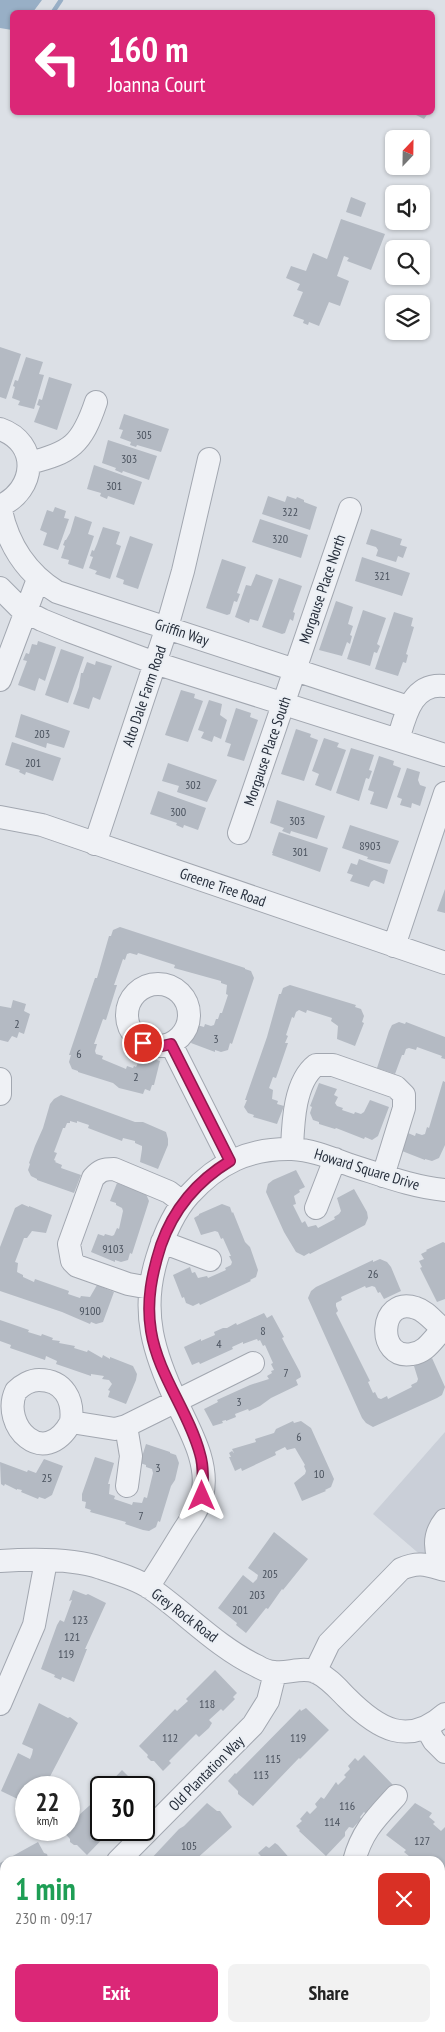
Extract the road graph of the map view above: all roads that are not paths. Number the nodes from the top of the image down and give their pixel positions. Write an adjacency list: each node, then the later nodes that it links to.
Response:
1 (96, 402): 4 (street)
2 (0, 429): 4 (street)
3 (209, 459): 10 (street, Alto Dale Farm Road)
4 (29, 463): 5 (street, Griffin Way)
5 (0, 506): 7 (street, Griffin Way)
6 (350, 508): 12 (street, Morgause Place North)
7 (38, 579): 9 (street); 10 (street, Griffin Way)
8 (0, 588): 9 (street)
9 (26, 611): 11 (street); 13 (street)
10 (167, 627): 11 (street, Alto Dale Farm Road); 12 (street, Griffin Way)
11 (155, 663): 15 (street); 22 (street, Alto Dale Farm Road)
12 (295, 669): 15 (street, Morgause Place South); 16 (street, Griffin Way)
13 (0, 680)
14 (445, 686): 16 (street)
15 (284, 703): 17 (street); 21 (street, Morgause Place South)
16 (408, 707): 17 (street)
17 (398, 740): 18 (street)
18 (445, 755)
19 (445, 793): 23 (street)
20 (0, 817): 22 (street, Greene Tree Road)
21 (240, 833)
22 (95, 844): 23 (street, Greene Tree Road)
23 (394, 946): 24 (street, Greene Tree Road)
24 (445, 963)
25 (171, 1044): 30 (street)
26 (0, 1079): 27 (street)
27 (0, 1094)
28 (292, 1149): 29 (street, Howard Square Drive); 30 (street, Howard Square Drive); 31 (street)
29 (335, 1159): 31 (street, Howard Square Drive); 34 (street)
30 (230, 1161): 33 (street, Howard Square Drive)
31 (383, 1176): 32 (street, Howard Square Drive)
32 (445, 1190)
33 (182, 1202): 35 (street, Howard Square Drive); 37 (street)
34 (316, 1208)
35 (162, 1242): 36 (street); 37 (street, Howard Square Drive)
36 (210, 1260)
37 (150, 1288): 39 (street, Howard Square Drive)
38 (253, 1363): 39 (street)
39 (176, 1401): 41 (street); 47 (street, Howard Square Drive)
40 (71, 1422): 41 (street)
41 (126, 1426): 42 (street)
42 (127, 1486)
43 (445, 1520): 46 (street)
44 (0, 1561): 45 (street, Grey Rock Road)
45 (46, 1561): 47 (street, Grey Rock Road); 50 (street)
46 (445, 1569): 48 (street)
47 (148, 1587): 49 (street, Grey Rock Road)
48 (315, 1672): 49 (street); 52 (street)
49 (276, 1673): 55 (street, Old Plantation Way)
50 (0, 1704)
51 (445, 1714): 52 (street)
52 (426, 1727): 53 (street)
53 (445, 1752)
54 (396, 1796): 56 (street)
55 (123, 1856)
56 (355, 1856)

